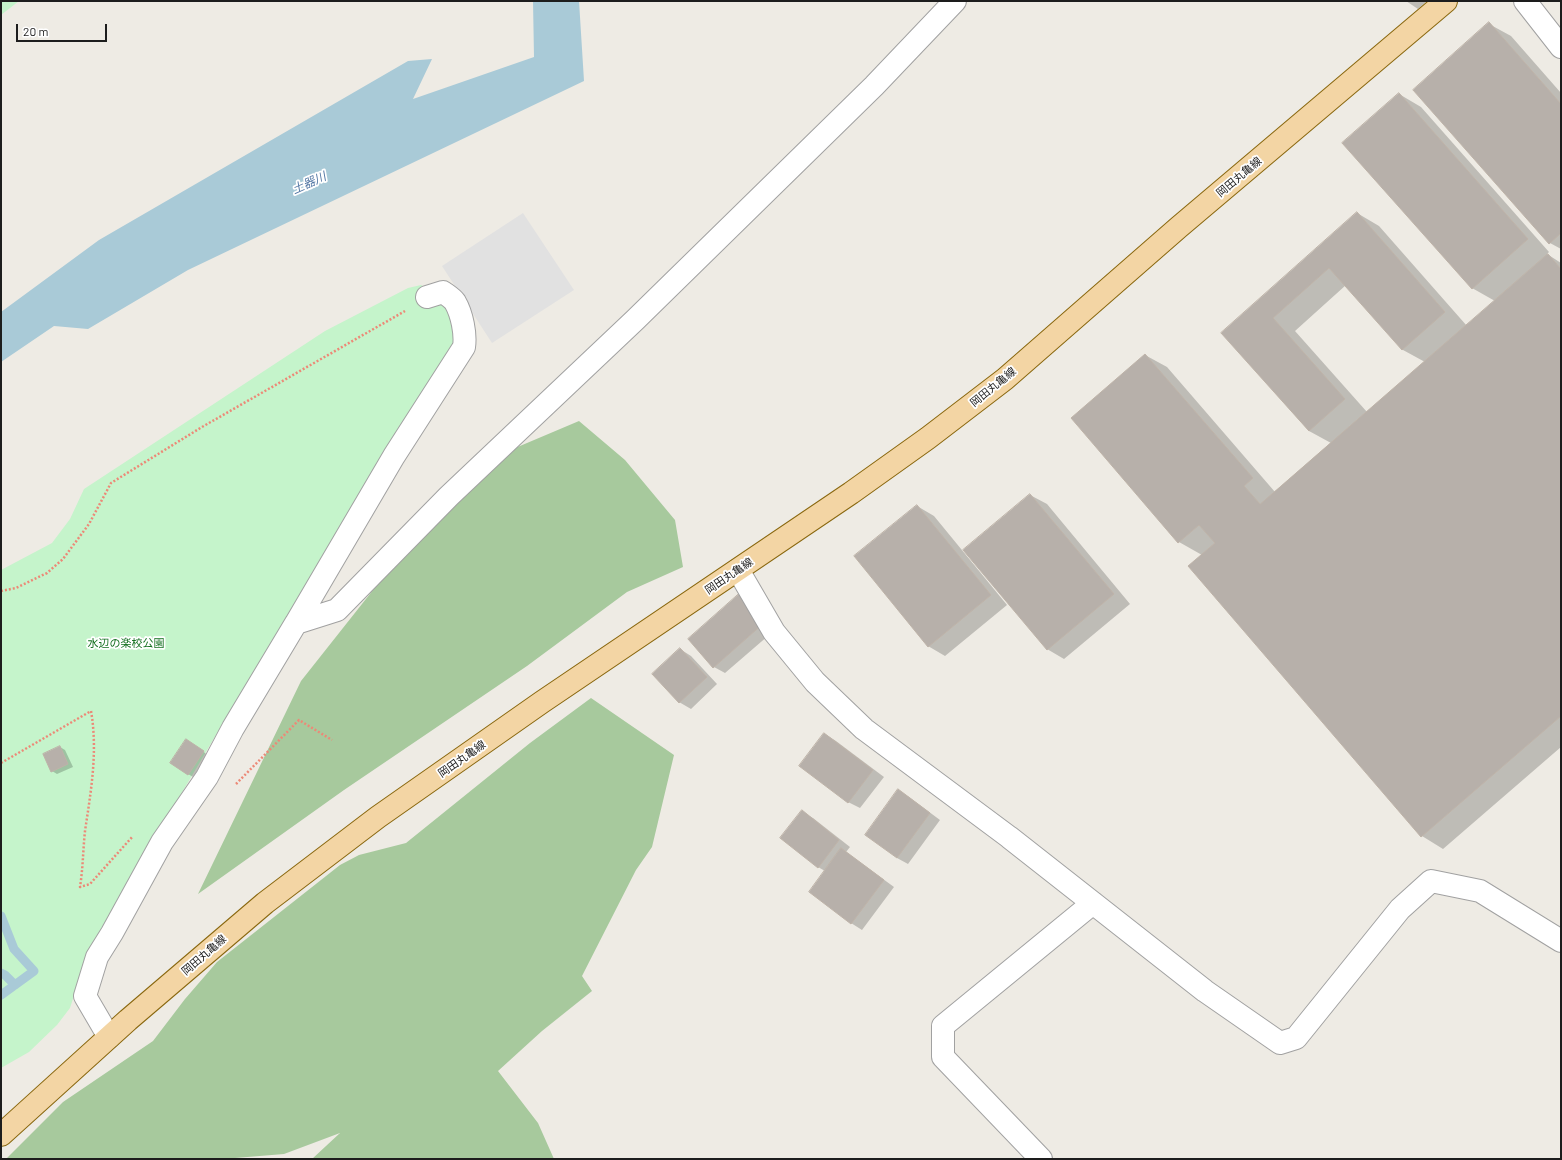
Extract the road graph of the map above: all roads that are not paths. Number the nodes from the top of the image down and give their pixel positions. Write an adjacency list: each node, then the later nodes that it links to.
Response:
1 (955, 1): 7 (street)
2 (1446, 1): 6 (main road, 岡田丸亀線)
3 (1525, 1): 4 (street)
4 (1561, 47)
5 (427, 297): 7 (street)
6 (738, 570): 8 (street); 10 (main road, 岡田丸亀線)
7 (296, 623): 10 (street)
8 (1093, 903): 9 (street); 12 (street)
9 (1561, 941)
10 (110, 1037): 11 (main road, 岡田丸亀線)
11 (1, 1135)
12 (1041, 1159)

